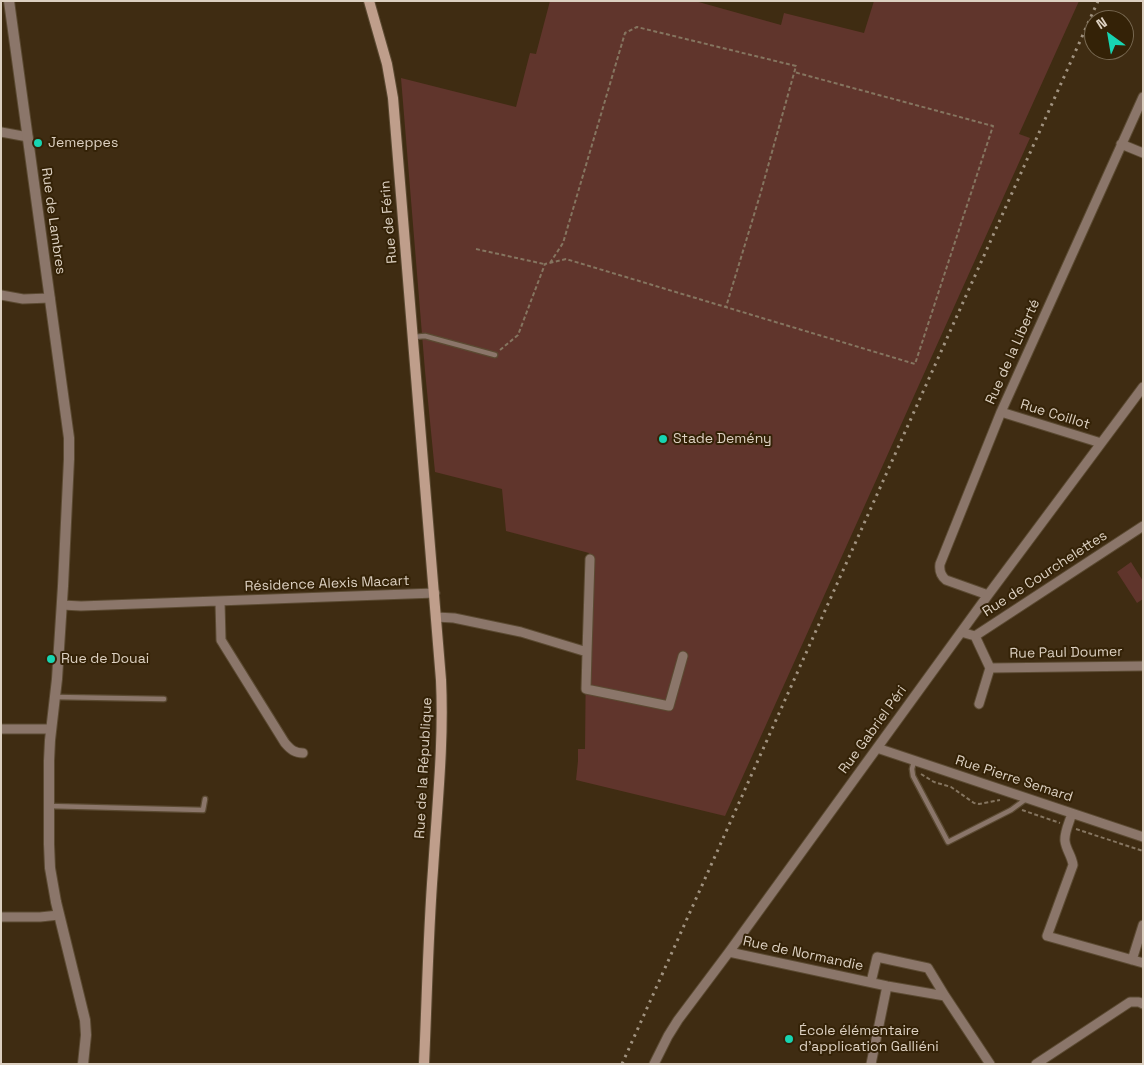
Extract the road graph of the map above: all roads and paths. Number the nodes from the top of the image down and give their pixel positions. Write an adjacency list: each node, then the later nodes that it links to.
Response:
1 (9, 1): 6 (street, Rue de Lambres)
2 (369, 1): 15 (main road, Rue de Férin)
3 (794, 72): 10 (path); 14 (path); 14 (path)
4 (1143, 97): 7 (street, Rue de la Liberté)
5 (1, 132): 6 (street)
6 (28, 137): 13 (street, Rue de Lambres)
7 (1121, 144): 8 (street); 18 (street, Rue de la Liberté)
8 (1143, 153)
9 (476, 249): 11 (path)
10 (550, 263): 11 (path); 14 (path)
11 (544, 264): 16 (path)
12 (1, 295): 13 (street)
13 (50, 298): 26 (street, Rue de Lambres)
14 (726, 307)
15 (413, 337): 16 (lane); 20 (main road, Rue de Férin)
16 (495, 355)
17 (1143, 387): 19 (street, Rue Gabriel Péri)
18 (1001, 412): 19 (street, Rue Coillot); 24 (street, Rue de la Liberté)
19 (1101, 443): 24 (street, Rue Gabriel Péri)
20 (422, 444): 23 (main road, Rue de la République)
21 (1143, 526): 29 (street, Rue de Courchelettes)
22 (590, 559): 30 (street)
23 (434, 594): 25 (street, Résidence Alexis Macart); 27 (main road, Rue de la République)
24 (988, 595): 28 (street, Rue Gabriel Péri)
25 (220, 602): 26 (street, Résidence Alexis Macart); 40 (street)
26 (62, 605): 34 (street)
27 (436, 617): 30 (street); 58 (main road, Rue de la République)
28 (961, 632): 29 (street); 39 (street, Rue Gabriel Péri)
29 (976, 636): 33 (street, Rue Paul Doumer)
30 (587, 652): 31 (street)
31 (683, 656)
32 (1143, 666): 33 (street, Rue Paul Doumer)
33 (990, 668): 36 (street, Rue Paul Doumer)
34 (55, 696): 35 (lane); 38 (street)
35 (164, 699)
36 (980, 704)
37 (1, 729): 38 (street)
38 (51, 729): 44 (street)
39 (877, 748): 41 (street, Rue Pierre Semard); 50 (street, Rue Gabriel Péri)
40 (303, 754)
41 (914, 761): 42 (street, Rue Pierre Semard); 42 (lane)
42 (1027, 798): 45 (street, Rue Pierre Semard)
43 (205, 799): 44 (lane)
44 (48, 806): 47 (street)
45 (1072, 813): 46 (street, Rue Pierre Semard); 51 (street)
46 (1143, 837)
47 (59, 915): 48 (street); 57 (street)
48 (1, 917)
49 (1143, 925): 51 (street)
50 (729, 952): 53 (street, Rue de Normandie); 59 (street, Rue Gabriel Péri)
51 (1132, 960): 52 (street)
52 (1143, 963)
53 (871, 982): 54 (street, Rue de Normandie); 55 (street, Rue de Normandie)
54 (887, 986): 55 (street, Rue de Normandie); 60 (street)
55 (945, 996): 61 (street, Rue de Normandie)
56 (1143, 1004): 62 (street)
57 (83, 1064)
58 (424, 1064)
59 (654, 1064)
60 (870, 1064)
61 (990, 1064)
62 (1036, 1064)

